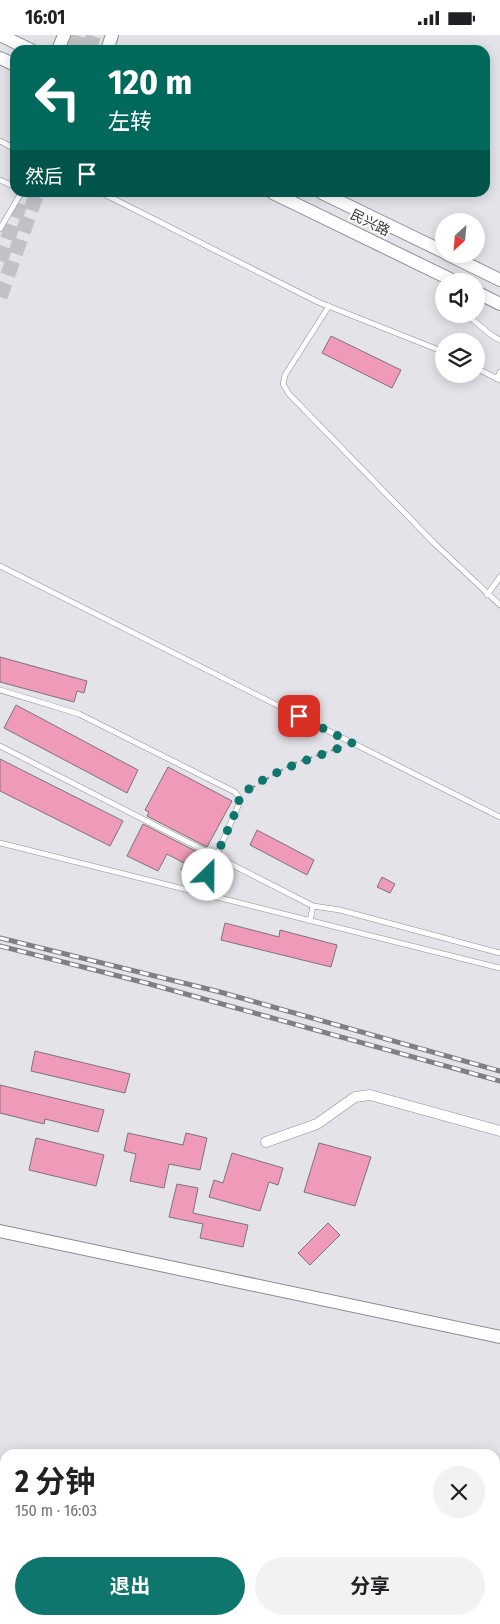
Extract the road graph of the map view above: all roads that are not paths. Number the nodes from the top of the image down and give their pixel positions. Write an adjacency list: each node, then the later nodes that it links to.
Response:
1 (0, 35): 2 (street)
2 (21, 45)
3 (19, 197): 7 (lane)
4 (110, 197): 14 (lane)
5 (281, 197): 10 (street, 民兴路)
6 (330, 197): 8 (street, 民兴路)
7 (0, 229)
8 (435, 248)
9 (465, 263): 11 (street, 民兴路)
10 (435, 274)
11 (500, 280)
12 (485, 296): 13 (street)
13 (500, 303)
14 (329, 306): 17 (lane); 23 (lane)
15 (477, 323): 16 (lane)
16 (500, 340)
17 (435, 348)
18 (500, 372): 20 (lane)
19 (485, 373): 20 (lane)
20 (498, 380)
21 (0, 566): 27 (lane)
22 (500, 577): 23 (lane)
23 (487, 595): 24 (lane)
24 (500, 605)
25 (0, 689): 29 (lane)
26 (0, 746): 29 (lane)
27 (500, 817)
28 (0, 843): 30 (lane)
29 (215, 857): 30 (lane); 31 (lane)
30 (200, 893): 32 (lane)
31 (313, 906): 32 (lane); 33 (lane)
32 (310, 921): 34 (lane)
33 (500, 953)
34 (500, 968)
35 (500, 1131): 36 (street)
36 (266, 1142)
37 (0, 1231): 38 (street)
38 (500, 1337)

